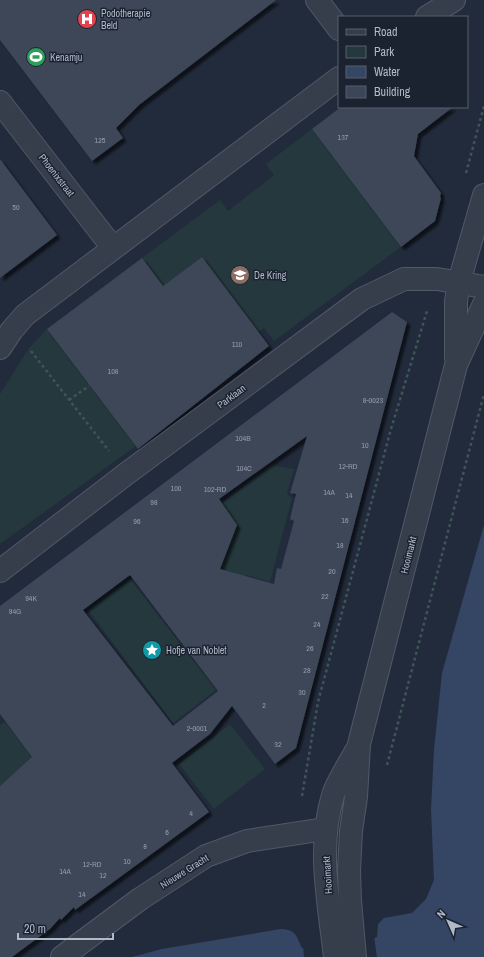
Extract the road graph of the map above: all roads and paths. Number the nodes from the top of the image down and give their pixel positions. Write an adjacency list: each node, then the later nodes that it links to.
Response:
1 (317, 0): 4 (street)
2 (454, 0): 3 (street)
3 (429, 16)
4 (338, 27)
5 (338, 79): 10 (street)
6 (0, 102): 10 (street, Phoenixstraat)
7 (484, 106): 8 (path)
8 (466, 174)
9 (484, 195): 12 (street, Hooimarkt)
10 (113, 248): 15 (street)
11 (437, 279): 12 (street, Parklaan); 21 (street, Parklaan); 25 (path)
12 (459, 282): 13 (street, Parklaan); 17 (street, Hooimarkt)
13 (484, 287)
14 (484, 304): 17 (street, Hooimarkt)
15 (12, 330): 16 (street); 20 (path)
16 (0, 348)
17 (456, 365): 23 (street, Hooimarkt)
18 (89, 386): 20 (path)
19 (484, 394): 24 (path)
20 (69, 400): 21 (path)
21 (126, 474): 22 (street, Parklaan)
22 (0, 571)
23 (359, 744): 25 (street, Hooimarkt); 26 (street, Hooimarkt)
24 (386, 770)
25 (315, 831): 26 (street, Hooimarkt); 27 (street, Nieuwe Gracht)
26 (344, 949)
27 (62, 957)

